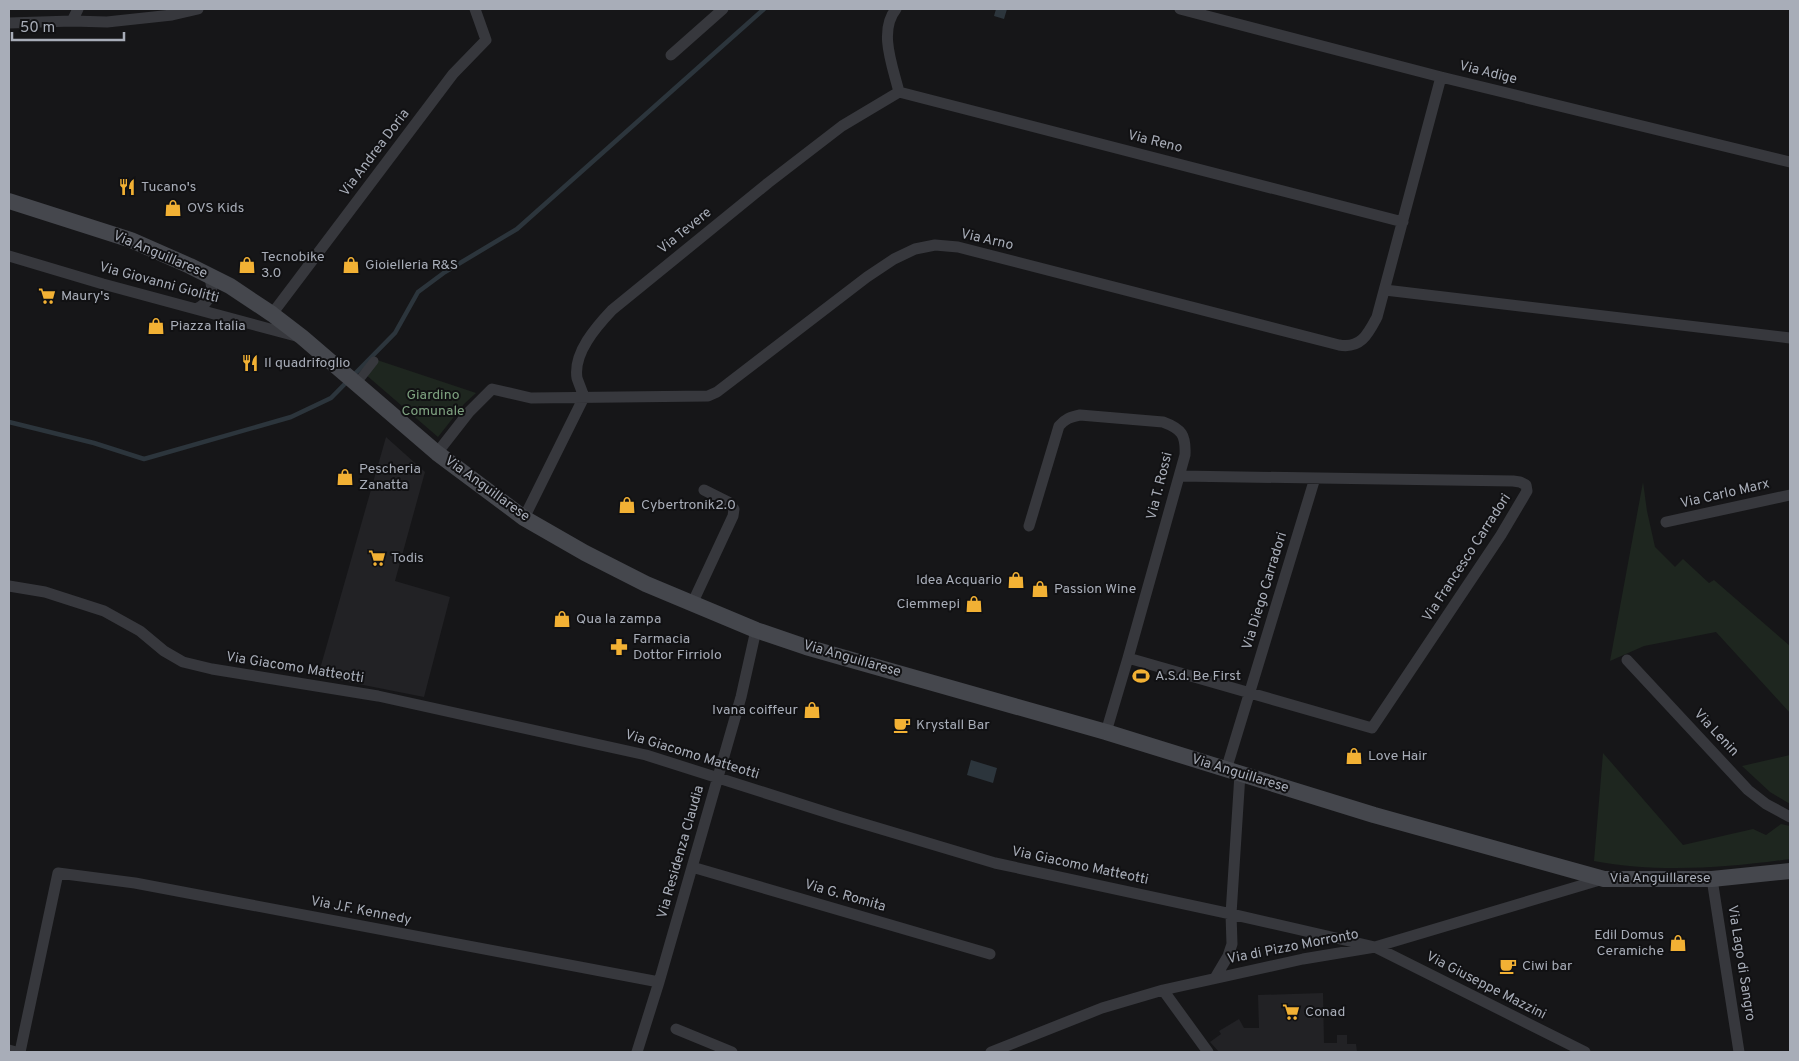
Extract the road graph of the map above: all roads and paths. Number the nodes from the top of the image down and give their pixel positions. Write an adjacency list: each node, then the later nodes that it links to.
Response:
1 (78, 9): 7 (street)
2 (198, 9): 7 (street)
3 (475, 9): 19 (street, Via Andrea Doria)
4 (723, 9): 9 (street)
5 (896, 9): 11 (street)
6 (1180, 9): 10 (street, Via Adige)
7 (72, 21): 8 (street)
8 (9, 23)
9 (671, 55)
10 (1441, 77): 12 (street, Via Adige); 14 (street, Via Arno)
11 (898, 92): 14 (street, Via Reno); 24 (street, Via Tevere)
12 (1790, 162)
13 (9, 201): 16 (main road, Via Anguillarese)
14 (1403, 222): 17 (street, Via Arno)
15 (9, 256): 18 (street, Via Giovanni Giolitti)
16 (208, 275): 18 (street); 19 (main road, Via Anguillarese)
17 (1385, 290): 21 (street); 24 (street, Via Arno)
18 (196, 309): 20 (street, Via Giovanni Giolitti)
19 (272, 314): 20 (main road, Via Anguillarese)
20 (302, 337): 23 (main road, Via Anguillarese)
21 (1790, 338)
22 (374, 361): 23 (street)
23 (356, 384): 25 (main road, Via Anguillarese)
24 (584, 396): 25 (street, Via Arno); 30 (street)
25 (437, 454): 30 (main road, Via Anguillarese)
26 (1180, 476): 27 (street, Via Francesco Carradori); 32 (street, Via T. Rossi); 36 (street, Via T. Rossi)
27 (1315, 478): 38 (street, Via Diego Carradori); 38 (street, Via Francesco Carradori)
28 (704, 490): 34 (street)
29 (1790, 494): 31 (street, Via Carlo Marx)
30 (524, 518): 34 (main road, Via Anguillarese)
31 (1666, 522)
32 (1029, 526)
33 (9, 586): 41 (street, Via Giacomo Matteotti)
34 (692, 604): 35 (main road, Via Anguillarese)
35 (756, 630): 39 (main road, Via Anguillarese); 41 (street, Via Residenza Claudia)
36 (1128, 658): 38 (street); 39 (street, Via T. Rossi)
37 (1627, 660): 42 (street, Via Lenin)
38 (1250, 692): 40 (street, Via Diego Carradori)
39 (1106, 732): 40 (main road, Via Anguillarese)
40 (1233, 772): 45 (main road, Via Anguillarese); 47 (street, Via Diego Carradori)
41 (718, 778): 43 (street, Via Residenza Claudia); 47 (street, Via Giacomo Matteotti)
42 (1790, 817)
43 (692, 867): 49 (street, Via G. Romita); 51 (street, Via Residenza Claudia)
44 (1790, 871): 46 (main road, Via Anguillarese)
45 (1604, 878): 46 (main road, Via Anguillarese); 48 (street, Via di Pizzo Morronto)
46 (1712, 879): 62 (street, Via Lago di Sangro)
47 (1231, 914): 48 (street, Via Giacomo Matteotti); 50 (street, Via Diego Carradori)
48 (1375, 947): 50 (street, Via di Pizzo Morronto); 61 (street, Via Giuseppe Mazzini)
49 (990, 954)
50 (1215, 978): 52 (street, Via di Pizzo Morronto)
51 (659, 982): 56 (street, Via J.F. Kennedy); 57 (street, Via Residenza Claudia)
52 (1163, 990): 55 (street, Via di Pizzo Morronto); 60 (street)
53 (676, 1029): 58 (street)
54 (9, 1049): 56 (street)
55 (1004, 1049): 59 (street, Via di Pizzo Morronto)
56 (20, 1052)
57 (637, 1052)
58 (732, 1052)
59 (990, 1052)
60 (1208, 1052)
61 (1585, 1052)
62 (1739, 1052)

